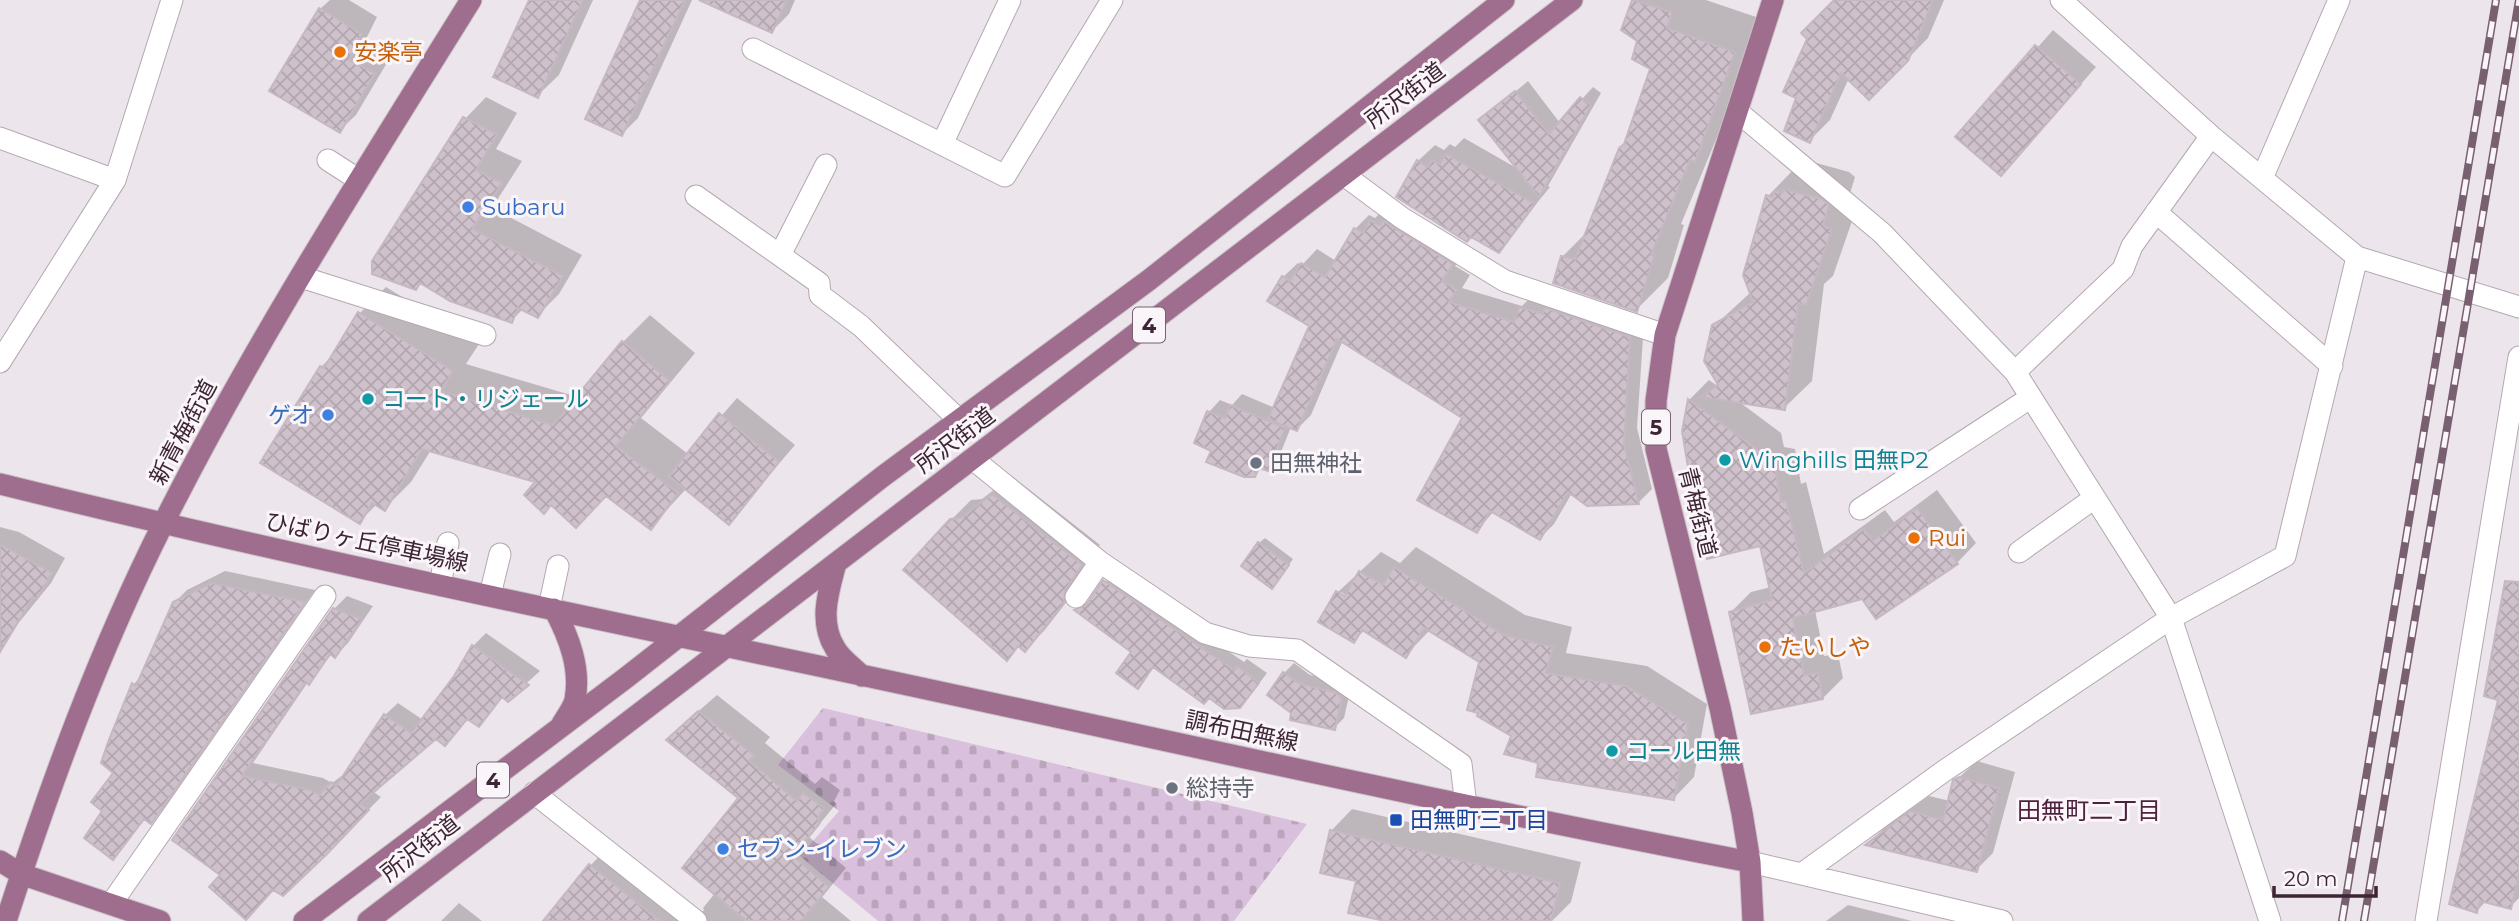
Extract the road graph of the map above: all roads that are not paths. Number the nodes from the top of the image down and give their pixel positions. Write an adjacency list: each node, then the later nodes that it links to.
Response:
1 (172, 0): 19 (street)
2 (471, 0): 20 (main road, 新青梅街道)
3 (1010, 0): 14 (street)
4 (1112, 0): 14 (street)
5 (1504, 0): 34 (main road, 所沢街道 / 4)
6 (1572, 0): 17 (main road, 所沢街道 / 4)
7 (1773, 0): 11 (main road, 青梅街道 / 5)
8 (2060, 0): 12 (street)
9 (2339, 0): 18 (street)
10 (753, 49): 14 (street)
11 (1738, 112): 28 (main road, 青梅街道 / 5); 32 (street)
12 (2211, 136): 18 (street); 22 (street)
13 (0, 138): 19 (street)
14 (942, 144)
15 (328, 160): 20 (street)
16 (825, 165): 23 (street)
17 (1344, 175): 28 (street); 35 (main road, 所沢街道 / 4)
18 (2263, 176): 24 (street)
19 (115, 180): 29 (street)
20 (359, 180): 25 (main road, 新青梅街道)
21 (696, 196): 23 (street)
22 (2156, 212): 31 (street); 32 (street)
23 (780, 256): 34 (street)
24 (2357, 257): 26 (street); 31 (street)
25 (301, 277): 27 (street); 39 (main road, 新青梅街道)
26 (2519, 307)
27 (485, 335)
28 (1665, 335): 59 (main road, 青梅街道 / 5)
29 (2, 357)
30 (2519, 357): 71 (street)
31 (2332, 366): 51 (street)
32 (2015, 372): 33 (street)
33 (2030, 398): 37 (street); 38 (street)
34 (958, 419): 52 (main road, 所沢街道 / 4)
35 (974, 460): 43 (street); 44 (main road, 所沢街道 / 4)
36 (0, 484): 39 (main road, ひばりヶ丘停車場線)
37 (2093, 499): 41 (street); 51 (street)
38 (1860, 509)
39 (163, 525): 46 (main road, ひばりヶ丘停車場線); 61 (main road, 新青梅街道)
40 (448, 542): 46 (street)
41 (2020, 552)
42 (499, 554): 48 (street)
43 (1100, 562): 49 (street); 57 (street)
44 (836, 563): 53 (main road, 所沢街道 / 4); 54 (main road)
45 (558, 566): 50 (street)
46 (440, 585): 48 (main road, ひばりヶ丘停車場線)
47 (325, 596): 62 (street)
48 (490, 596): 50 (main road, ひばりヶ丘停車場線)
49 (1076, 597)
50 (552, 609): 52 (main road, ひばりヶ丘停車場線); 55 (main road)
51 (2171, 618): 60 (street); 70 (street)
52 (680, 636): 53 (main road, ひばりヶ丘停車場線); 55 (main road, 所沢街道 / 4)
53 (723, 647): 54 (main road, 調布田無線); 56 (main road, 所沢街道 / 4)
54 (862, 676): 57 (main road, 調布田無線)
55 (559, 729): 65 (main road, 所沢街道 / 4)
56 (534, 793): 66 (main road, 所沢街道 / 4); 67 (street)
57 (1466, 806): 59 (main road, 調布田無線)
58 (0, 861): 61 (main road)
59 (1750, 862): 60 (street); 68 (main road, 青梅街道 / 5)
60 (1803, 873): 69 (street)
61 (22, 874): 62 (main road); 63 (main road, 新青梅街道)
62 (111, 904): 64 (main road)
63 (6, 921)
64 (160, 921)
65 (304, 921)
66 (368, 921)
67 (696, 921)
68 (1753, 921)
69 (2002, 921)
70 (2270, 921)
71 (2426, 921)

